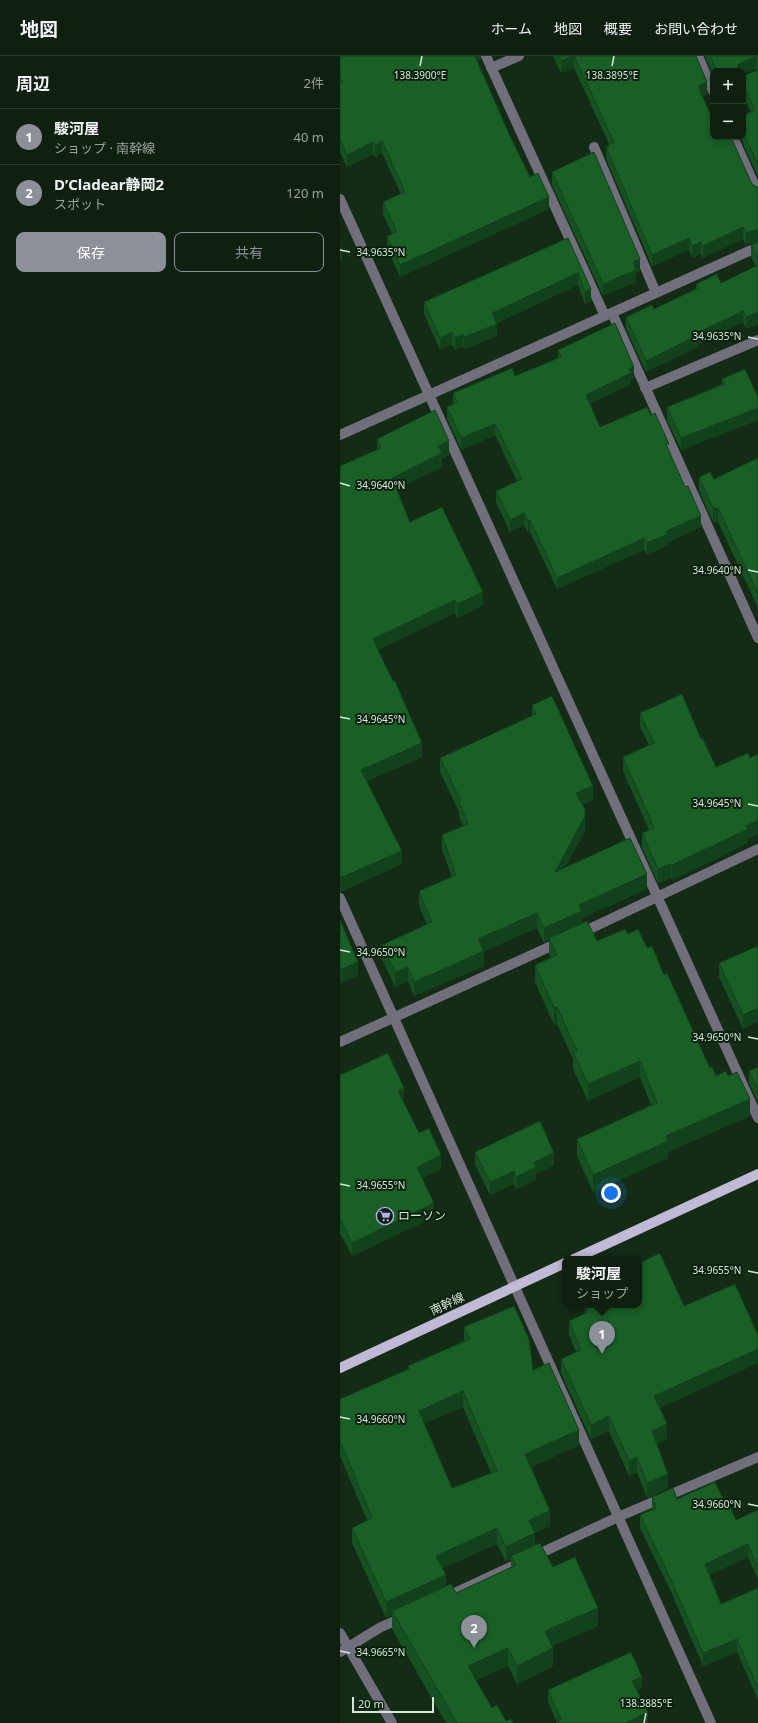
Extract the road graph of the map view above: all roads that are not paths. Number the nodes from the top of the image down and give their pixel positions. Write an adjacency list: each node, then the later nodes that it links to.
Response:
1 (486, 56): 4 (street)
2 (519, 56): 4 (street)
3 (698, 56): 5 (street)
4 (491, 68): 12 (street)
5 (710, 84)
6 (734, 140): 8 (street)
7 (594, 147): 11 (street)
8 (758, 193)
9 (340, 199): 15 (street)
10 (758, 246): 11 (street)
11 (656, 293): 12 (street)
12 (609, 315): 14 (street); 15 (street)
13 (758, 340): 14 (street)
14 (646, 388): 17 (street)
15 (429, 394): 16 (street); 20 (street)
16 (340, 435)
17 (758, 638)
18 (758, 849): 20 (street)
19 (340, 898): 21 (street)
20 (658, 898): 21 (street); 23 (street)
21 (394, 1018): 22 (street); 27 (street)
22 (340, 1042)
23 (758, 1118)
24 (758, 1174): 25 (main road)
25 (580, 1256)
26 (562, 1264): 27 (main road, 南幹線)
27 (515, 1286): 28 (main road, 南幹線); 30 (street)
28 (340, 1368)
29 (758, 1457): 30 (street)
30 (618, 1518): 31 (street); 36 (street)
31 (432, 1604)
32 (410, 1614): 34 (street)
33 (340, 1633): 34 (street)
34 (344, 1650): 35 (street)
35 (392, 1723)
36 (711, 1723)

